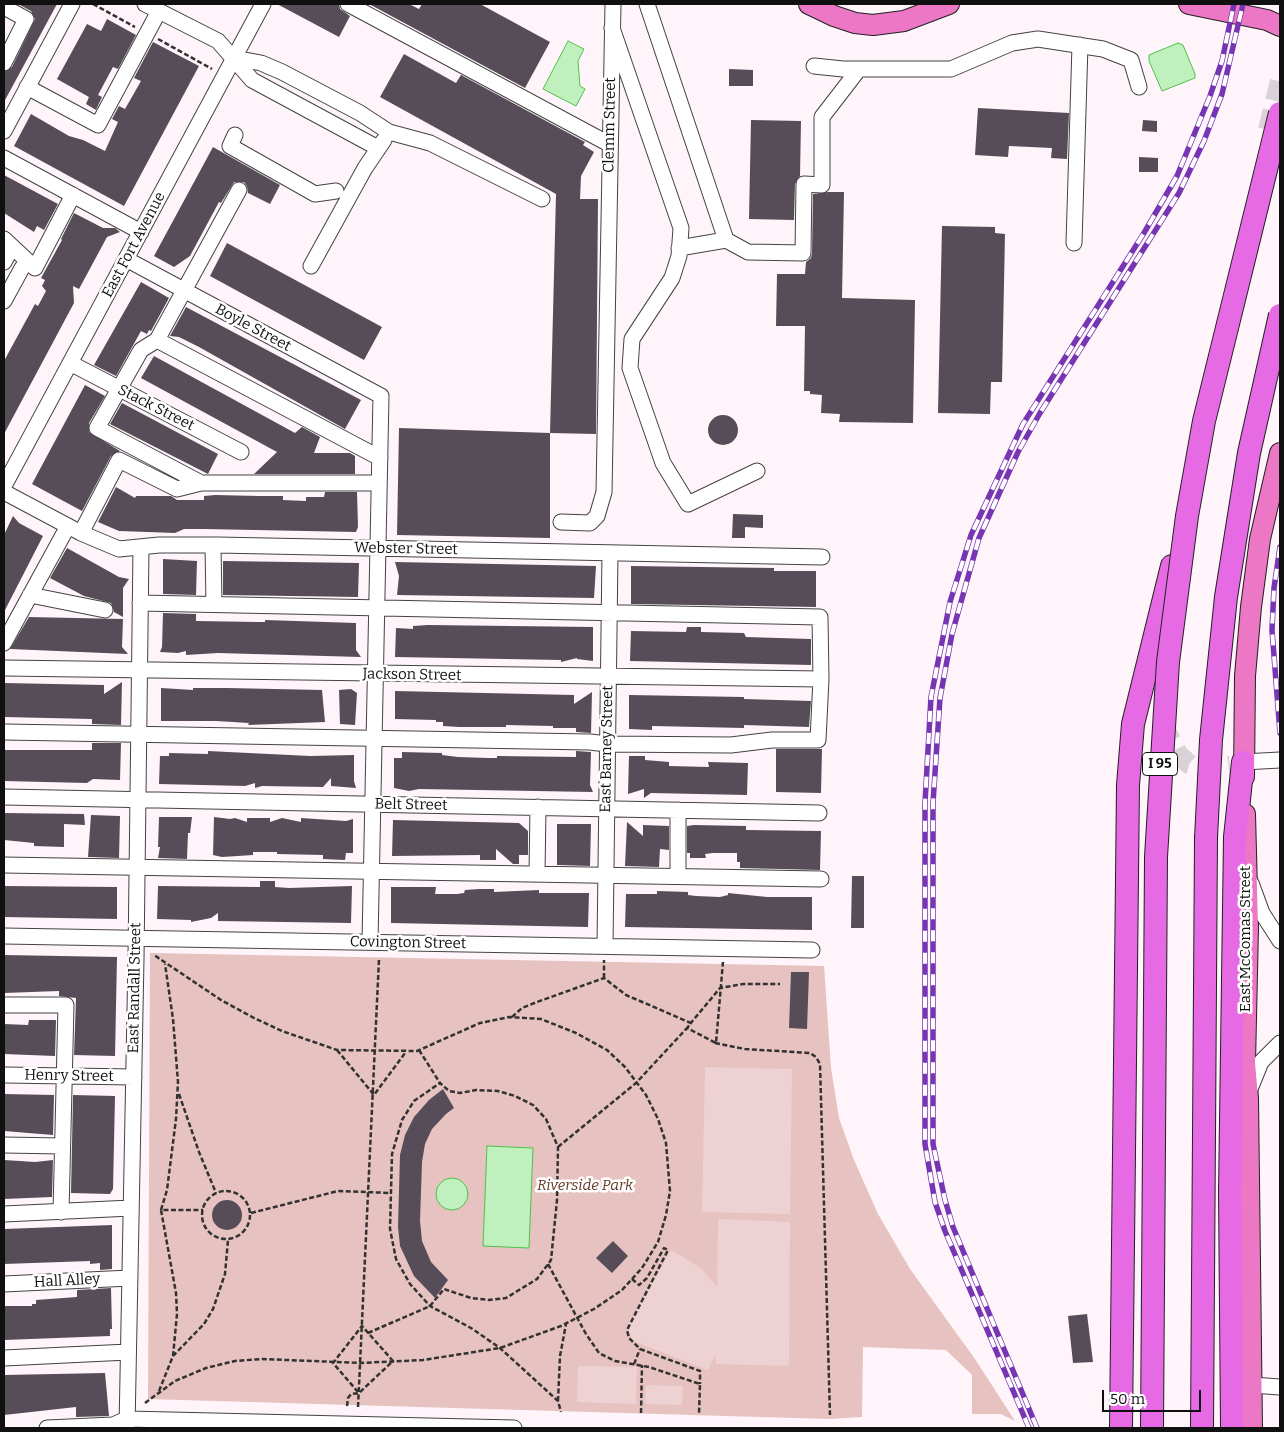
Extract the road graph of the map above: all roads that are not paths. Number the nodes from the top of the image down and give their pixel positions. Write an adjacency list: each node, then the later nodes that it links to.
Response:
1 (72, 4): 19 (street)
2 (145, 4): 11 (street)
3 (263, 4): 15 (street, East Fort Avenue)
4 (348, 4): 27 (street)
5 (613, 4): 13 (street, Clemm Street)
6 (647, 4): 35 (street)
7 (808, 4): 8 (main road)
8 (949, 4)
9 (1189, 4): 12 (main road)
10 (4, 7): 16 (street)
11 (159, 11): 15 (street); 19 (street)
12 (1280, 26)
13 (612, 28): 27 (street, Clemm Street); 38 (street)
14 (1080, 45): 18 (street); 20 (street); 37 (street)
15 (234, 58): 21 (street); 23 (street); 34 (street, East Fort Avenue)
16 (4, 63)
17 (814, 66): 18 (street)
18 (859, 69): 35 (street)
19 (27, 87): 24 (street)
20 (1139, 87)
21 (339, 102): 23 (street); 25 (street)
22 (1280, 113): 126 (highway, I 95, bridge)
23 (334, 124): 28 (street)
24 (5, 126)
25 (389, 132): 28 (street); 33 (street)
26 (235, 135): 31 (street)
27 (609, 144): 57 (street, Clemm Street)
28 (378, 148): 41 (street)
29 (4, 158): 32 (street)
30 (238, 190): 43 (street)
31 (336, 191)
32 (73, 195): 34 (street); 36 (street)
33 (542, 199)
34 (141, 232): 39 (street, East Fort Avenue)
35 (726, 240): 38 (street)
36 (8, 243): 40 (street)
37 (1074, 244)
38 (680, 248): 52 (street)
39 (126, 259): 43 (street, Boyle Street); 47 (street, East Fort Avenue)
40 (4, 262)
41 (311, 266)
42 (22, 268): 44 (street)
43 (184, 290): 46 (street); 51 (street, Boyle Street)
44 (4, 302)
45 (1280, 315): 127 (highway, bridge)
46 (157, 340): 48 (street); 51 (street)
47 (70, 363): 48 (street, Stack Street); 55 (street, East Fort Avenue)
48 (119, 389): 49 (street, Stack Street); 53 (street)
49 (241, 452)
50 (1280, 453): 82 (main road, East McComas Street)
51 (380, 458): 54 (street)
52 (757, 471)
53 (201, 483): 54 (street); 58 (street)
54 (379, 483): 61 (street)
55 (4, 486)
56 (4, 492): 58 (street, Webster Street)
57 (561, 522)
58 (74, 530): 60 (street, Webster Street); 65 (street)
59 (213, 546): 60 (street, Webster Street); 61 (street, Webster Street); 67 (street)
60 (141, 547): 66 (street, East Randall Street)
61 (378, 549): 62 (street, Webster Street); 68 (street)
62 (610, 553): 63 (street, Webster Street); 70 (street, East Barney Street)
63 (822, 557)
64 (1172, 566): 125 (highway)
65 (30, 595): 69 (street); 71 (street)
66 (140, 603): 67 (street); 73 (street, East Randall Street)
67 (214, 604): 68 (street)
68 (377, 608): 70 (street); 74 (street)
69 (105, 610)
70 (609, 613): 75 (street, East Barney Street); 76 (street)
71 (4, 643)
72 (4, 668): 73 (street, Jackson Street)
73 (140, 670): 74 (street, Jackson Street); 78 (street, East Randall Street)
74 (376, 674): 75 (street, Jackson Street); 79 (street)
75 (609, 677): 76 (street, Jackson Street); 80 (street, East Barney Street)
76 (821, 679): 80 (street)
77 (4, 732): 78 (street)
78 (139, 734): 79 (street); 84 (street, East Randall Street)
79 (374, 739): 80 (street); 85 (street)
80 (607, 744): 87 (street, East Barney Street)
81 (1280, 760): 82 (street)
82 (1237, 764): 92 (main road, East McComas Street); 128 (highway)
83 (4, 797): 84 (street, Belt Street)
84 (138, 800): 85 (street, Belt Street); 91 (street, East Randall Street)
85 (373, 804): 86 (street, Belt Street); 93 (street)
86 (538, 807): 87 (street, Belt Street); 94 (street)
87 (606, 808): 88 (street, Belt Street); 95 (street, East Barney Street)
88 (678, 810): 89 (street, Belt Street); 96 (street)
89 (819, 813)
90 (4, 865): 91 (street)
91 (137, 867): 93 (street); 99 (street, East Randall Street)
92 (1247, 867): 100 (street); 109 (main road, East McComas Street)
93 (372, 871): 94 (street); 101 (street)
94 (537, 874): 95 (street)
95 (605, 875): 96 (street); 102 (street, East Barney Street)
96 (678, 876): 97 (street)
97 (821, 879)
98 (4, 936): 99 (street, Covington Street)
99 (136, 939): 101 (street, Covington Street); 108 (street, East Randall Street)
100 (1280, 941)
101 (370, 942): 102 (street, Covington Street)
102 (605, 945): 103 (street, Covington Street)
103 (812, 950)
104 (4, 1004): 107 (street)
105 (1280, 1044): 109 (street)
106 (4, 1075): 107 (street, Henry Street)
107 (63, 1076): 108 (street, Henry Street); 111 (street)
108 (134, 1078): 112 (street, East Randall Street)
109 (1248, 1098): 119 (main road, East McComas Street)
110 (4, 1144): 111 (street)
111 (62, 1146): 113 (street)
112 (131, 1208): 113 (street); 115 (street, East Randall Street)
113 (61, 1212): 114 (street)
114 (4, 1214)
115 (130, 1278): 116 (street, Hall Alley); 117 (street, East Randall Street)
116 (4, 1284)
117 (128, 1352): 118 (street); 121 (street, East Randall Street)
118 (4, 1358)
119 (1252, 1385): 120 (street); 129 (main road, East McComas Street)
120 (1280, 1387)
121 (127, 1424): 122 (street); 123 (street)
122 (357, 1426): 124 (street)
123 (47, 1428)
124 (514, 1428)
125 (1121, 1428)
126 (1152, 1428)
127 (1202, 1428)
128 (1232, 1428)
129 (1252, 1428)

